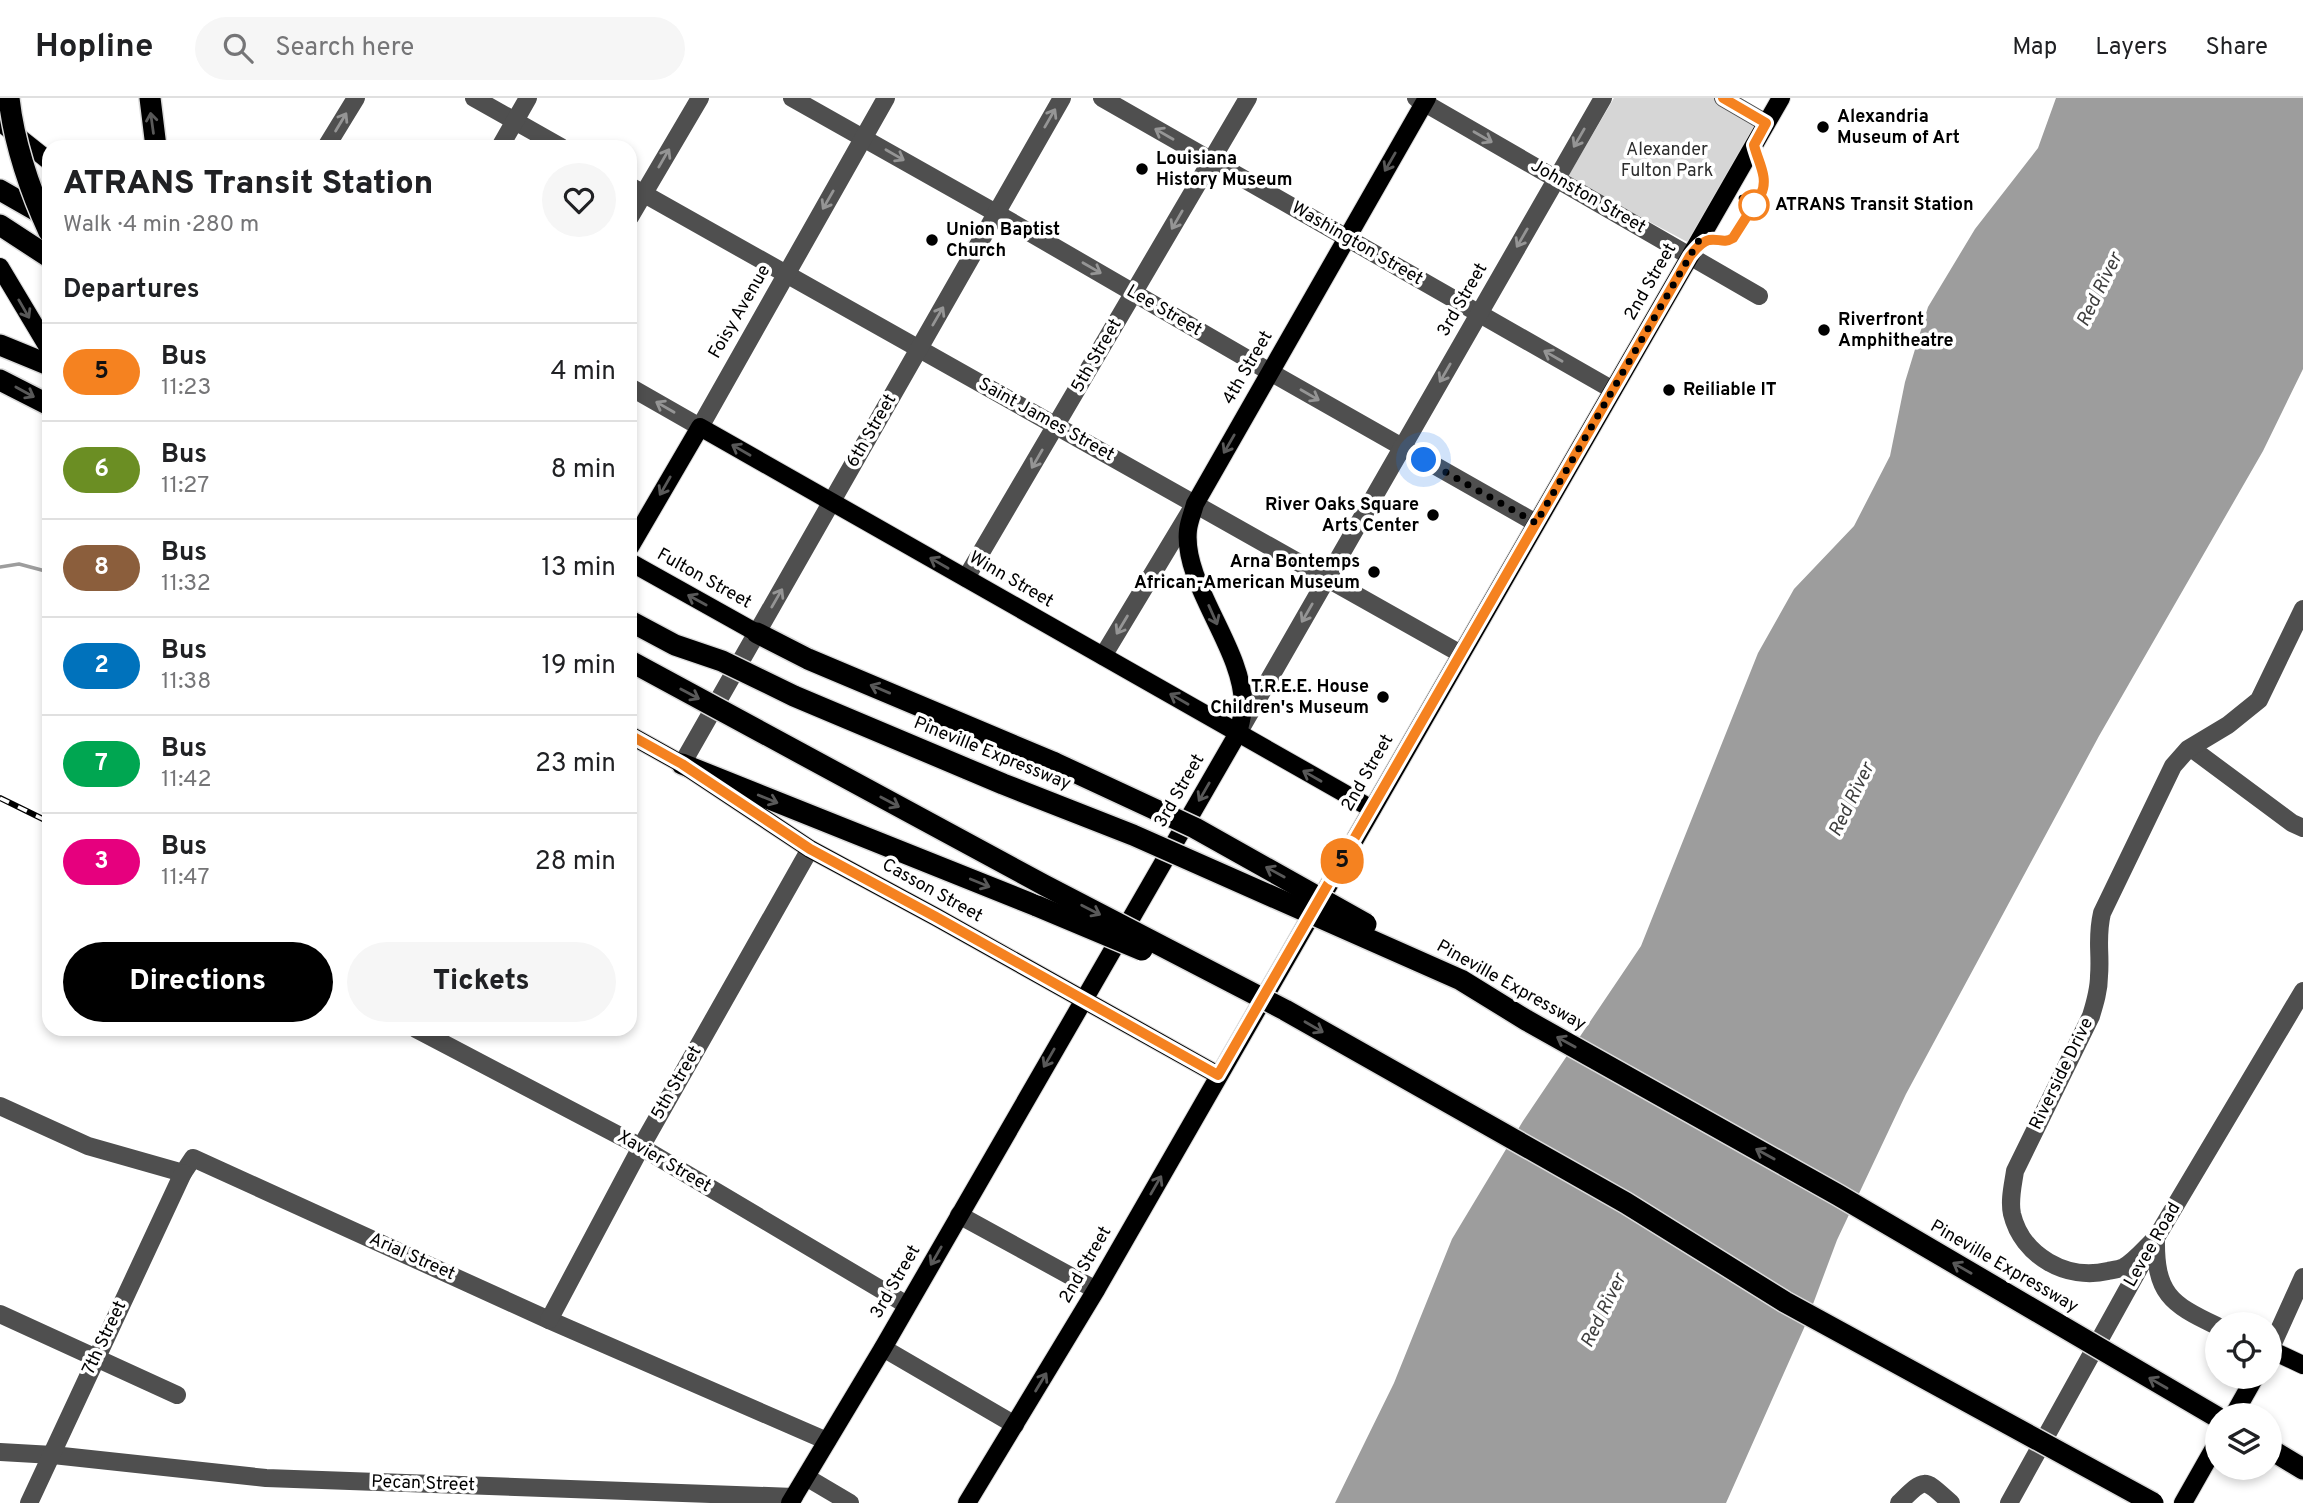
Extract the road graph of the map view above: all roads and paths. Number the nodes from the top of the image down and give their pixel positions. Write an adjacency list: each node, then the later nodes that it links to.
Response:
1 (9, 98): 30 (highway, bridge)
2 (150, 98): 20 (highway, one-way to 2)
3 (356, 98): 21 (street, one-way to 3)
4 (474, 98): 17 (street)
5 (528, 98): 17 (street)
6 (700, 98): 28 (street, one-way to 6)
7 (792, 98): 19 (street, Lee Street)
8 (886, 98): 19 (street, Foisy Avenue)
9 (1062, 98): 29 (street, 6th Street, one-way to 9)
10 (1102, 98): 25 (street, Washington Street, one-way to 10)
11 (1248, 98): 25 (street, 5th Street)
12 (1602, 98): 26 (street, 3rd Street, one-way to 26)
13 (1723, 98): 18 (street)
14 (1781, 98): 18 (main road, 2nd Street)
15 (1422, 100): 26 (street, Johnston Street, one-way to 26); 33 (main road, 4th Street, one-way to 33)
16 (0, 121): 24 (main road)
17 (515, 121): 22 (street); 23 (street)
18 (1766, 123): 35 (main road, 2nd Street)
19 (863, 137): 29 (street, Lee Street, one-way to 29); 37 (street, Foisy Avenue, one-way to 37)
20 (155, 140)
21 (330, 140)
22 (504, 140)
23 (549, 140)
24 (42, 155)
25 (1212, 161): 33 (street, Washington Street); 38 (street, 5th Street, one-way to 38)
26 (1556, 179): 35 (street, Johnston Street); 40 (street, 3rd Street, one-way to 40)
27 (0, 190): 31 (highway, bridge)
28 (637, 190): 37 (street, Saint James Street)
29 (996, 213): 38 (street, Lee Street, one-way to 38); 43 (street, 6th Street, one-way to 29)
30 (42, 214)
31 (42, 214)
32 (0, 225): 34 (highway)
33 (1347, 238): 40 (street, Washington Street); 45 (main road, 4th Street)
34 (42, 252)
35 (1690, 256): 39 (street, Johnston Street); 47 (main road, 2nd Street)
36 (0, 267): 41 (main road, one-way to 41)
37 (786, 274): 43 (street, Saint James Street); 51 (street, Foisy Avenue)
38 (1134, 293): 45 (street, Lee Street); 50 (street, 5th Street)
39 (1759, 296)
40 (1479, 314): 47 (street, Washington Street, one-way to 40); 52 (street, 3rd Street, one-way to 52)
41 (42, 337)
42 (0, 345): 44 (highway)
43 (919, 348): 50 (street, Saint James Street); 53 (street, 6th Street)
44 (42, 362)
45 (1270, 372): 52 (street, Lee Street, one-way to 52); 54 (main road, 4th Street, one-way to 54)
46 (0, 380): 49 (highway, one-way to 49)
47 (1613, 390): 55 (main road, 2nd Street)
48 (637, 391): 51 (street, Winn Street, one-way to 48)
49 (42, 401)
50 (1056, 425): 54 (street, Saint James Street); 58 (street, 5th Street, one-way to 58)
51 (700, 426): 53 (main road, Winn Street, one-way to 51); 56 (main road, Foisy Avenue, one-way to 56)
52 (1402, 447): 55 (street, Lee Street); 59 (street, 3rd Street)
53 (832, 502): 58 (main road, Winn Street, one-way to 53); 62 (street, 6th Street, one-way to 53)
54 (1195, 504): 59 (street, Saint James Street); 65 (street, 4th Street, one-way to 65); 67 (main road, one-way to 67)
55 (1536, 523): 64 (main road, 2nd Street)
56 (637, 535)
57 (637, 566): 62 (main road, Fulton Street, one-way to 57)
58 (966, 578): 65 (main road, Winn Street)
59 (1327, 578): 64 (street, Saint James Street); 67 (street, 3rd Street, one-way to 67)
60 (2303, 609): 63 (street, Riverside Drive)
61 (637, 625): 74 (highway, Pineville Expressway, bridge)
62 (757, 633): 70 (street, 6th Street); 74 (highway, one-way to 62, bridge)
63 (2298, 634): 69 (street, Riverside Drive)
64 (1461, 654): 71 (main road, 2nd Street)
65 (1103, 656): 67 (main road, Winn Street, one-way to 65)
66 (637, 665): 77 (highway, one-way to 77, bridge)
67 (1238, 733): 71 (main road, Winn Street, one-way to 67); 76 (main road, 3rd Street, one-way to 76)
68 (637, 739): 70 (main road, Casson Street)
69 (2191, 748): 72 (street); 84 (street, Riverside Drive)
70 (682, 764): 73 (main road, Casson Street); 77 (highway, one-way to 77, bridge)
71 (1372, 809): 79 (main road, 2nd Street)
72 (2303, 828)
73 (810, 849): 76 (main road, Casson Street); 81 (street, 5th Street)
74 (1461, 980): 92 (highway, Pineville Expressway, one-way to 74, bridge)
75 (2303, 991): 84 (street, Levee Road)
76 (1083, 999): 79 (main road, Casson Street); 83 (main road, 3rd Street, one-way to 83)
77 (1285, 1010): 114 (highway, one-way to 114, bridge)
78 (425, 1036): 81 (street, Xavier Street)
79 (1218, 1075): 86 (main road, 2nd Street, one-way to 79)
80 (0, 1106): 82 (street)
81 (641, 1147): 87 (street, Xavier Street); 89 (street, 5th Street)
82 (183, 1173): 89 (street, Arial Street); 95 (street, 7th Street)
83 (959, 1215): 86 (street); 87 (main road, 3rd Street, one-way to 87)
84 (2156, 1238): 90 (street); 92 (street, Levee Road)
85 (2303, 1277): 91 (street)
86 (1096, 1290): 99 (main road, 2nd Street, one-way to 86)
87 (907, 1305): 93 (main road, 3rd Street)
88 (0, 1314): 95 (street)
89 (548, 1320): 100 (street, Arial Street)
90 (2205, 1320)
91 (2282, 1324)
92 (2096, 1346): 98 (highway, Pineville Expressway, one-way to 92, bridge); 113 (street, Levee Road)
93 (883, 1348): 99 (street); 100 (main road, 3rd Street)
94 (2282, 1356): 96 (main road)
95 (95, 1358): 97 (street); 102 (street, 7th Street)
96 (2303, 1365)
97 (177, 1395)
98 (2205, 1410)
99 (1015, 1425): 110 (main road, 2nd Street)
100 (827, 1441): 106 (main road, 3rd Street)
101 (0, 1452): 102 (street, Pecan Street)
102 (53, 1455): 107 (street, Pecan Street); 108 (street, 7th Street)
103 (2282, 1456): 105 (highway)
104 (2205, 1464): 115 (main road)
105 (2303, 1469)
106 (806, 1477): 107 (main road, 3rd Street); 109 (street)
107 (792, 1500)
108 (29, 1503)
109 (850, 1503)
110 (967, 1503)
111 (1899, 1503): 112 (street)
112 (1951, 1503)
113 (2009, 1503)
114 (2152, 1503)
115 (2183, 1503)

